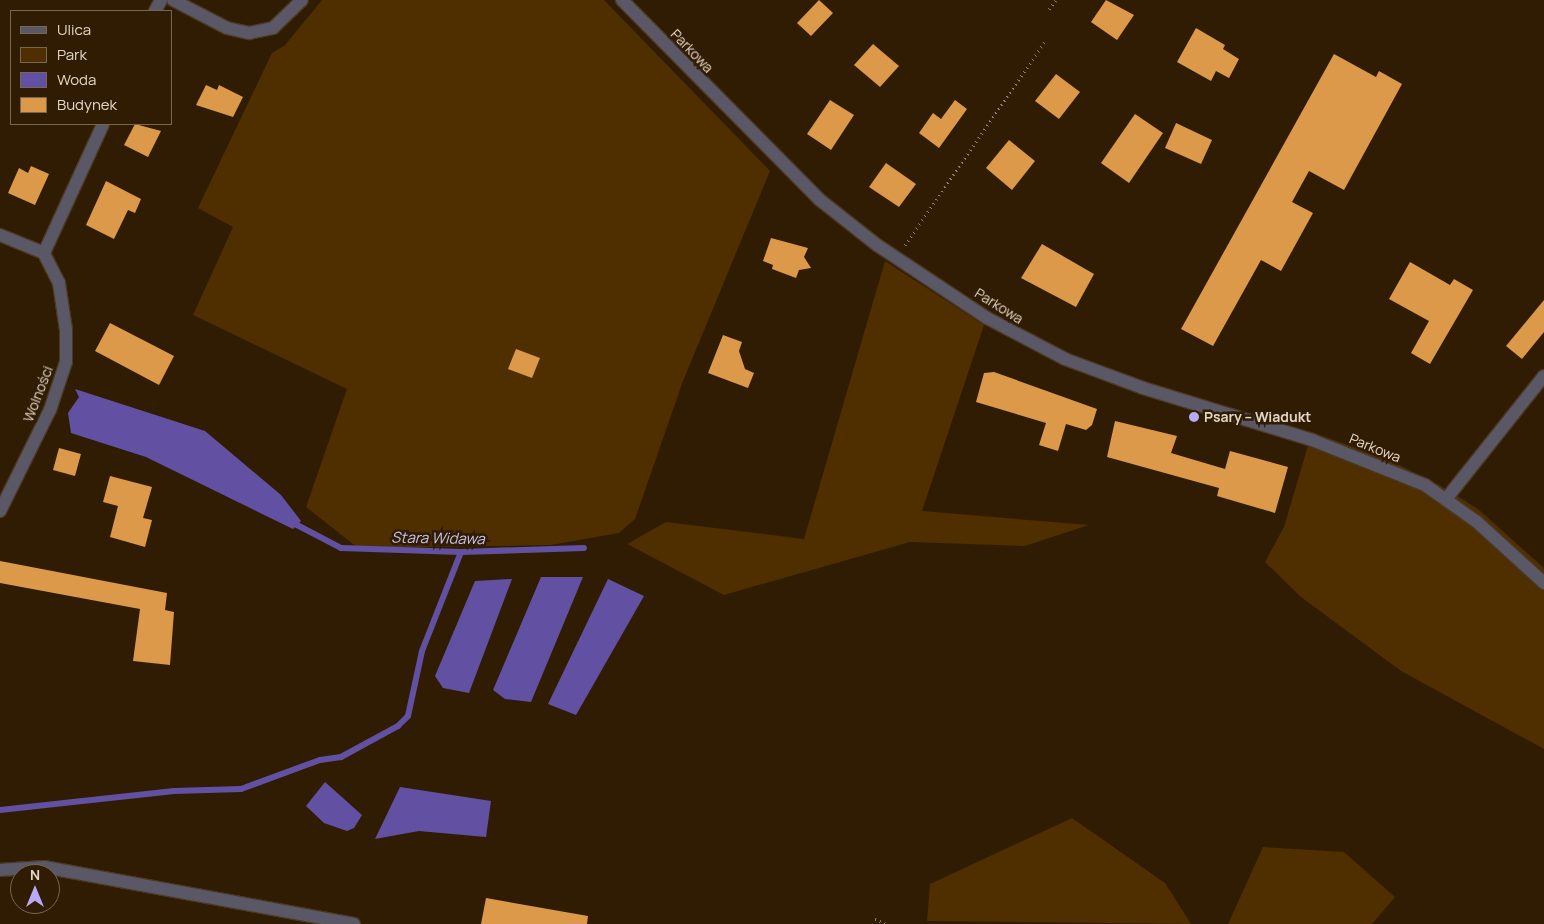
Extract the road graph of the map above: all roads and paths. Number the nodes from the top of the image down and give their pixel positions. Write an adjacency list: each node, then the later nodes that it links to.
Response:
1 (173, 0): 2 (street)
2 (302, 0)
3 (622, 0): 10 (street, Parkowa)
4 (1056, 0): 5 (path)
5 (1049, 8)
6 (1046, 40): 10 (path)
7 (103, 125): 9 (street)
8 (0, 235): 9 (street)
9 (44, 253): 12 (street, Wolności)
10 (896, 258): 13 (street, Parkowa)
11 (1544, 376): 13 (street)
12 (3, 498): 14 (street, Wolności)
13 (1446, 499): 15 (street, Parkowa)
14 (0, 511)
15 (1544, 583)
16 (0, 870): 18 (street)
17 (875, 919): 19 (path)
18 (354, 924)
19 (887, 924)

